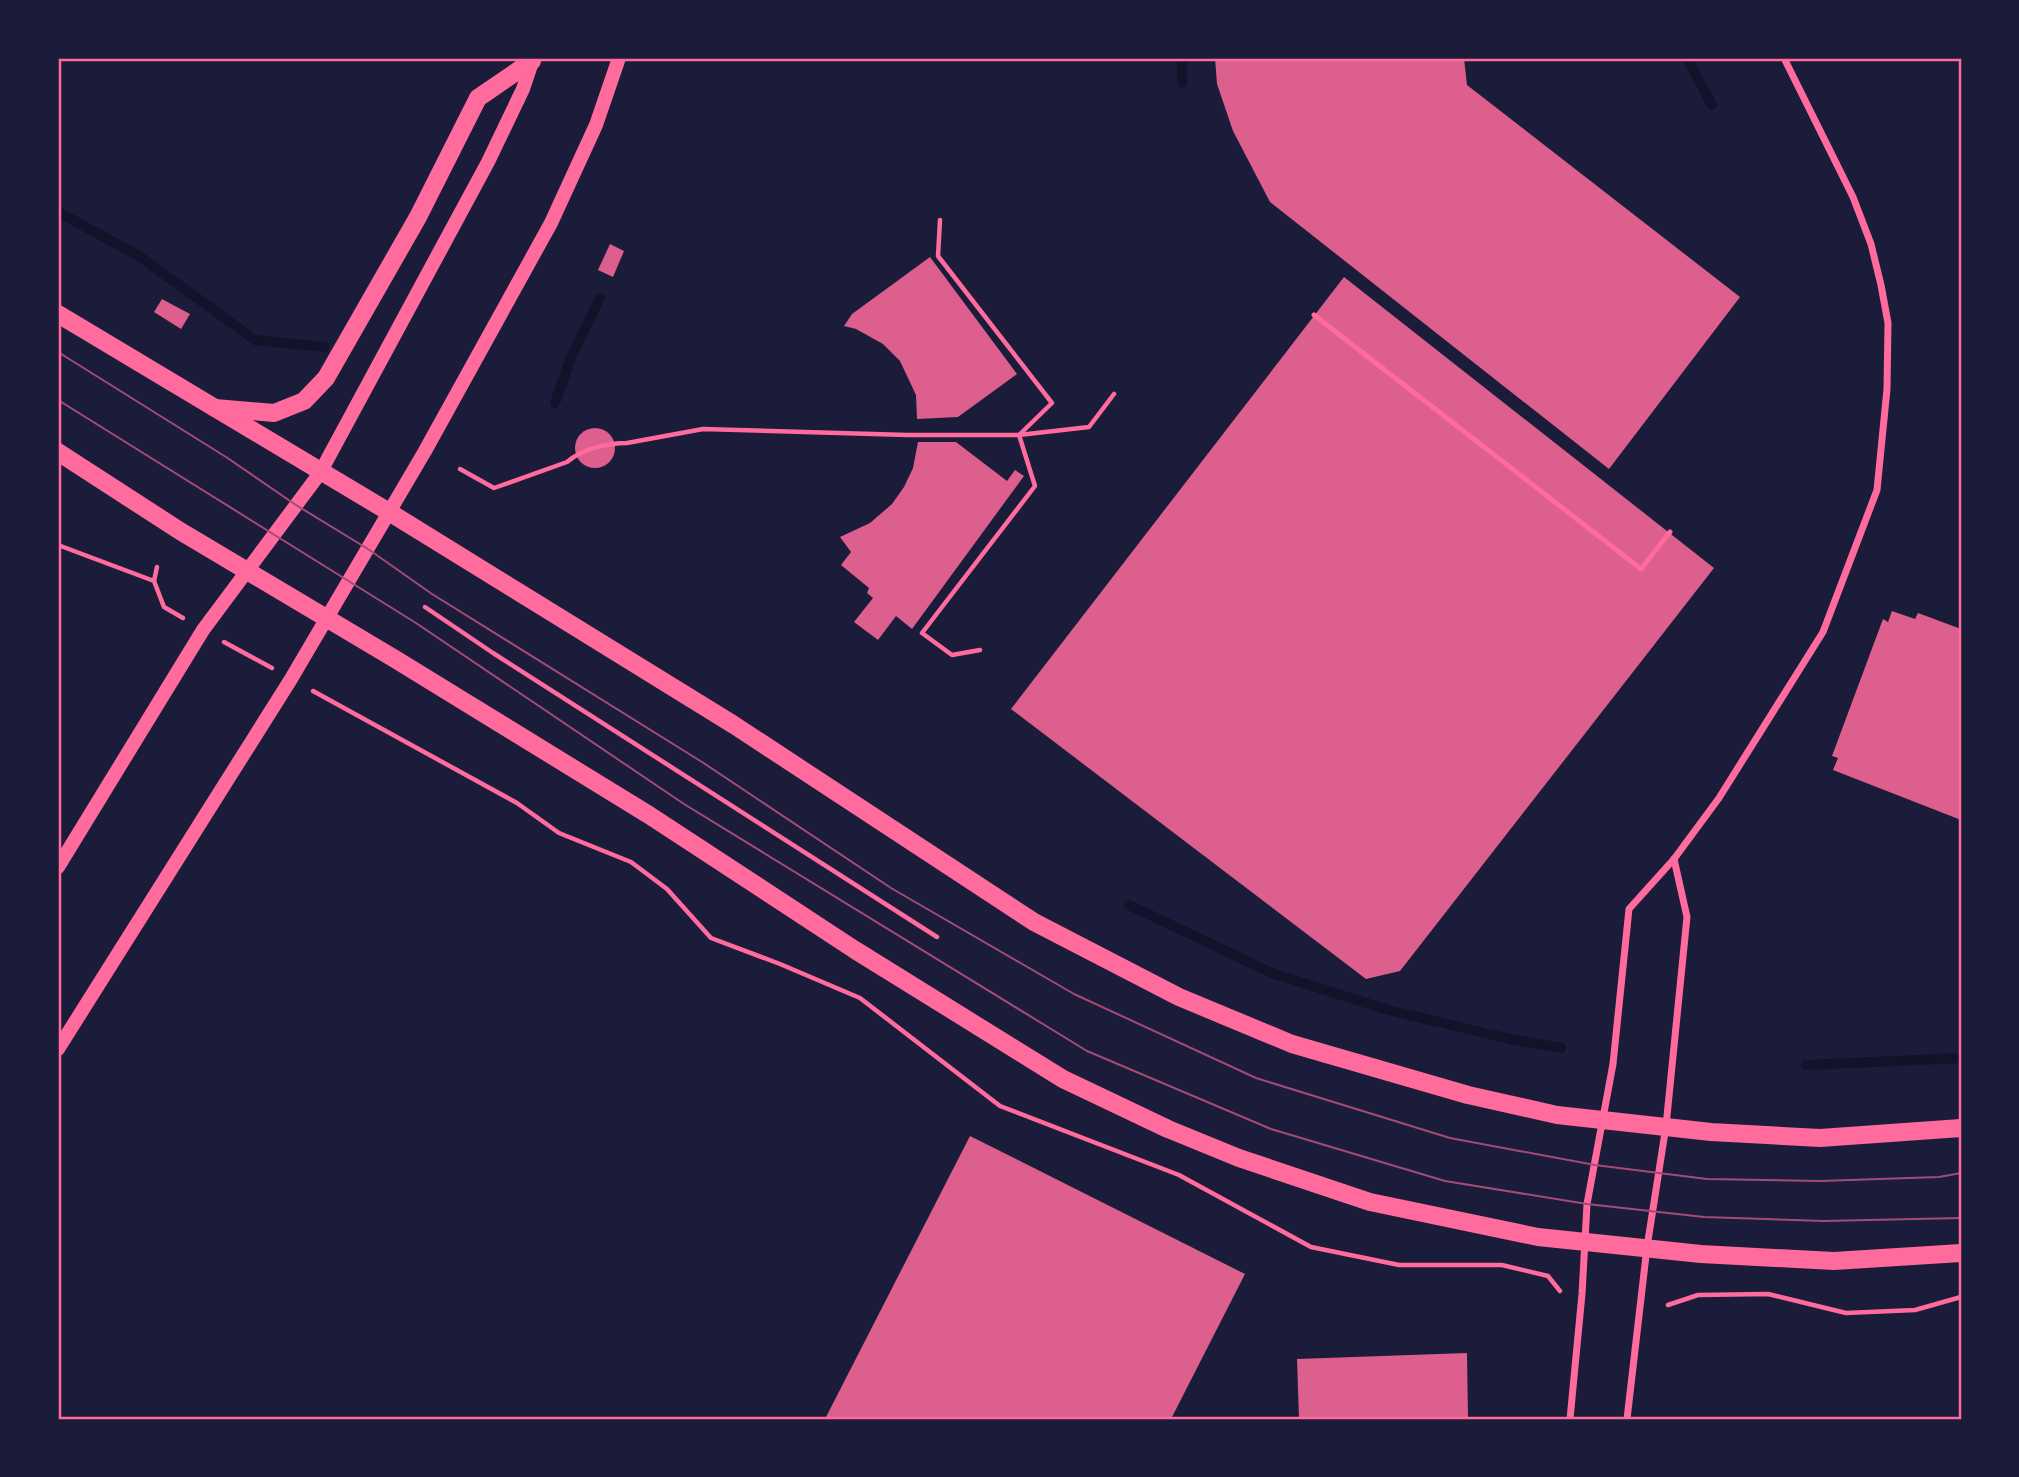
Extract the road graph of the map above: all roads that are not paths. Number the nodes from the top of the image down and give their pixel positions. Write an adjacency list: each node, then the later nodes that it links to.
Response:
1 (619, 58): 9 (main road)
2 (1784, 58): 13 (street)
3 (533, 60): 6 (main road); 8 (main road)
4 (58, 314): 6 (main road)
5 (1314, 315): 10 (lane)
6 (212, 408): 8 (main road)
7 (58, 452): 11 (main road)
8 (320, 472): 9 (main road); 11 (main road)
9 (389, 512): 12 (main road); 16 (main road)
10 (1670, 532)
11 (246, 569): 12 (main road); 14 (main road)
12 (327, 618): 15 (main road); 19 (main road)
13 (1674, 859): 16 (street); 17 (street)
14 (58, 867)
15 (58, 1049)
16 (1602, 1119): 17 (main road); 19 (street)
17 (1666, 1126): 18 (main road); 20 (street)
18 (1961, 1128)
19 (1586, 1242): 20 (main road); 22 (street)
20 (1647, 1247): 21 (main road); 23 (street)
21 (1961, 1253)
22 (1570, 1419)
23 (1627, 1419)

